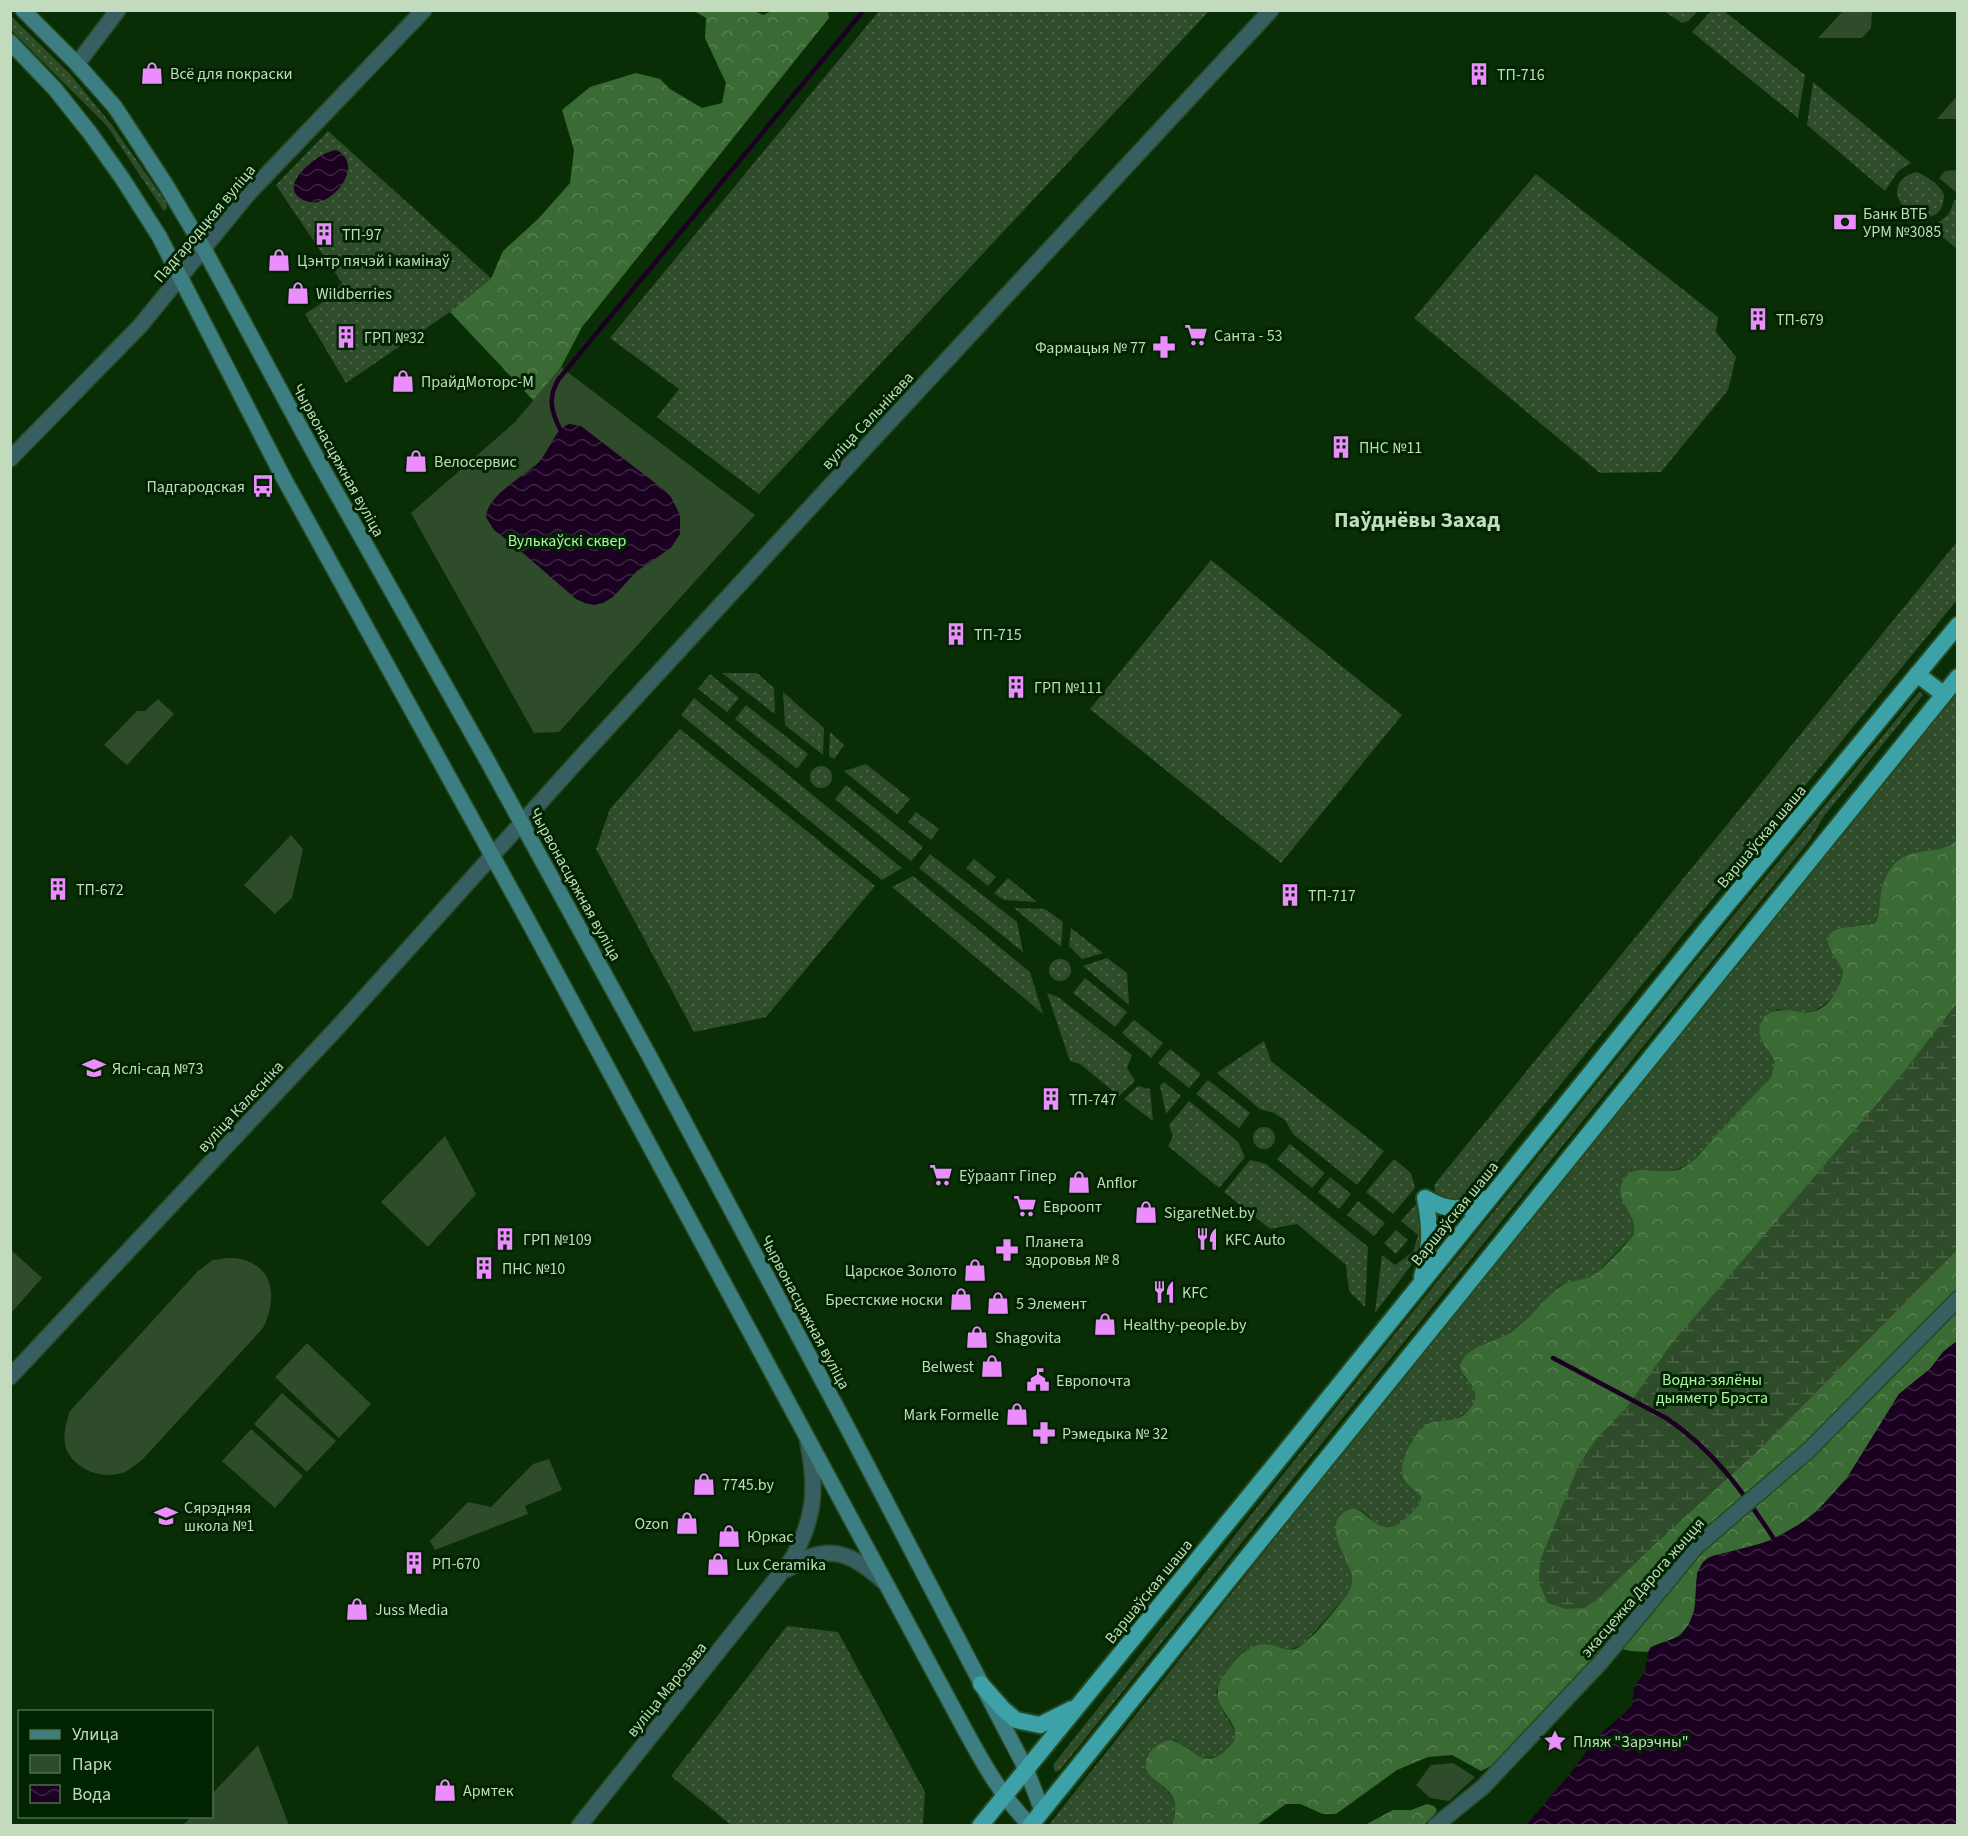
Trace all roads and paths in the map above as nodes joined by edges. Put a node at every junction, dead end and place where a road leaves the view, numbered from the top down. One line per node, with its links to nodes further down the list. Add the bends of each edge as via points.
1 (23, 10): 6 (main road, Чырвонасцяжная вуліца)
2 (118, 10): 6 (street)
3 (424, 10): 7 (street, Падгародцкая вуліца, via 248,194)
4 (1271, 10): 14 (street, вуліца Сальнікава)
5 (10, 42): 8 (main road, via 55,89 101,148 152,224)
6 (77, 64): 7 (main road, Чырвонасцяжная вуліца, via 115,107)
7 (204, 249): 8 (street, Падгародцкая вуліца); 14 (main road, Чырвонасцяжная вуліца)
8 (181, 278): 9 (street, Падгародцкая вуліца, via 140,326); 15 (main road, via 282,475)
9 (10, 459)
10 (1958, 625): 11 (highway, Варшаўская шаша)
11 (1917, 674): 13 (highway); 16 (highway, Варшаўская шаша)
12 (1958, 676): 13 (highway)
13 (1943, 694): 27 (highway)
14 (521, 823): 15 (street, вуліца Сальнікава); 23 (main road, Чырвонасцяжная вуліца, via 652,1061)
15 (492, 855): 19 (street, вуліца Калесніка, via 338,1027); 20 (main road)
16 (1489, 1197): 17 (highway, Варшаўская шаша); 17 (highway, via 1466,1208 1453,1209 1425,1198 1430,1239)
17 (1420, 1285): 24 (highway, Варшаўская шаша)
18 (1958, 1299): 31 (street, экасцежка Дарога жыцця, via 1810,1449 1696,1547 1601,1662 1483,1787)
19 (10, 1377)
20 (806, 1434): 21 (street, вуліца Марозава, via 814,1474 813,1505 800,1544); 22 (main road)
21 (780, 1574): 22 (street, вуліца Марозава, via 806,1558 835,1553 862,1563); 29 (street, вуліца Марозава)
22 (888, 1586): 26 (main road, via 990,1777)
23 (981, 1684): 24 (highway, via 1016,1720 1040,1725); 25 (main road, Чырвонасцяжная вуліца)
24 (1076, 1708): 25 (highway, Варшаўская шаша)
25 (1026, 1769): 26 (highway, Варшаўская шаша); 27 (main road, Чырвонасцяжная вуліца)
26 (1004, 1796): 28 (main road); 30 (highway, Варшаўская шаша)
27 (1042, 1810): 28 (highway)
28 (1030, 1825)
29 (579, 1826)
30 (980, 1826)
31 (1435, 1826)

